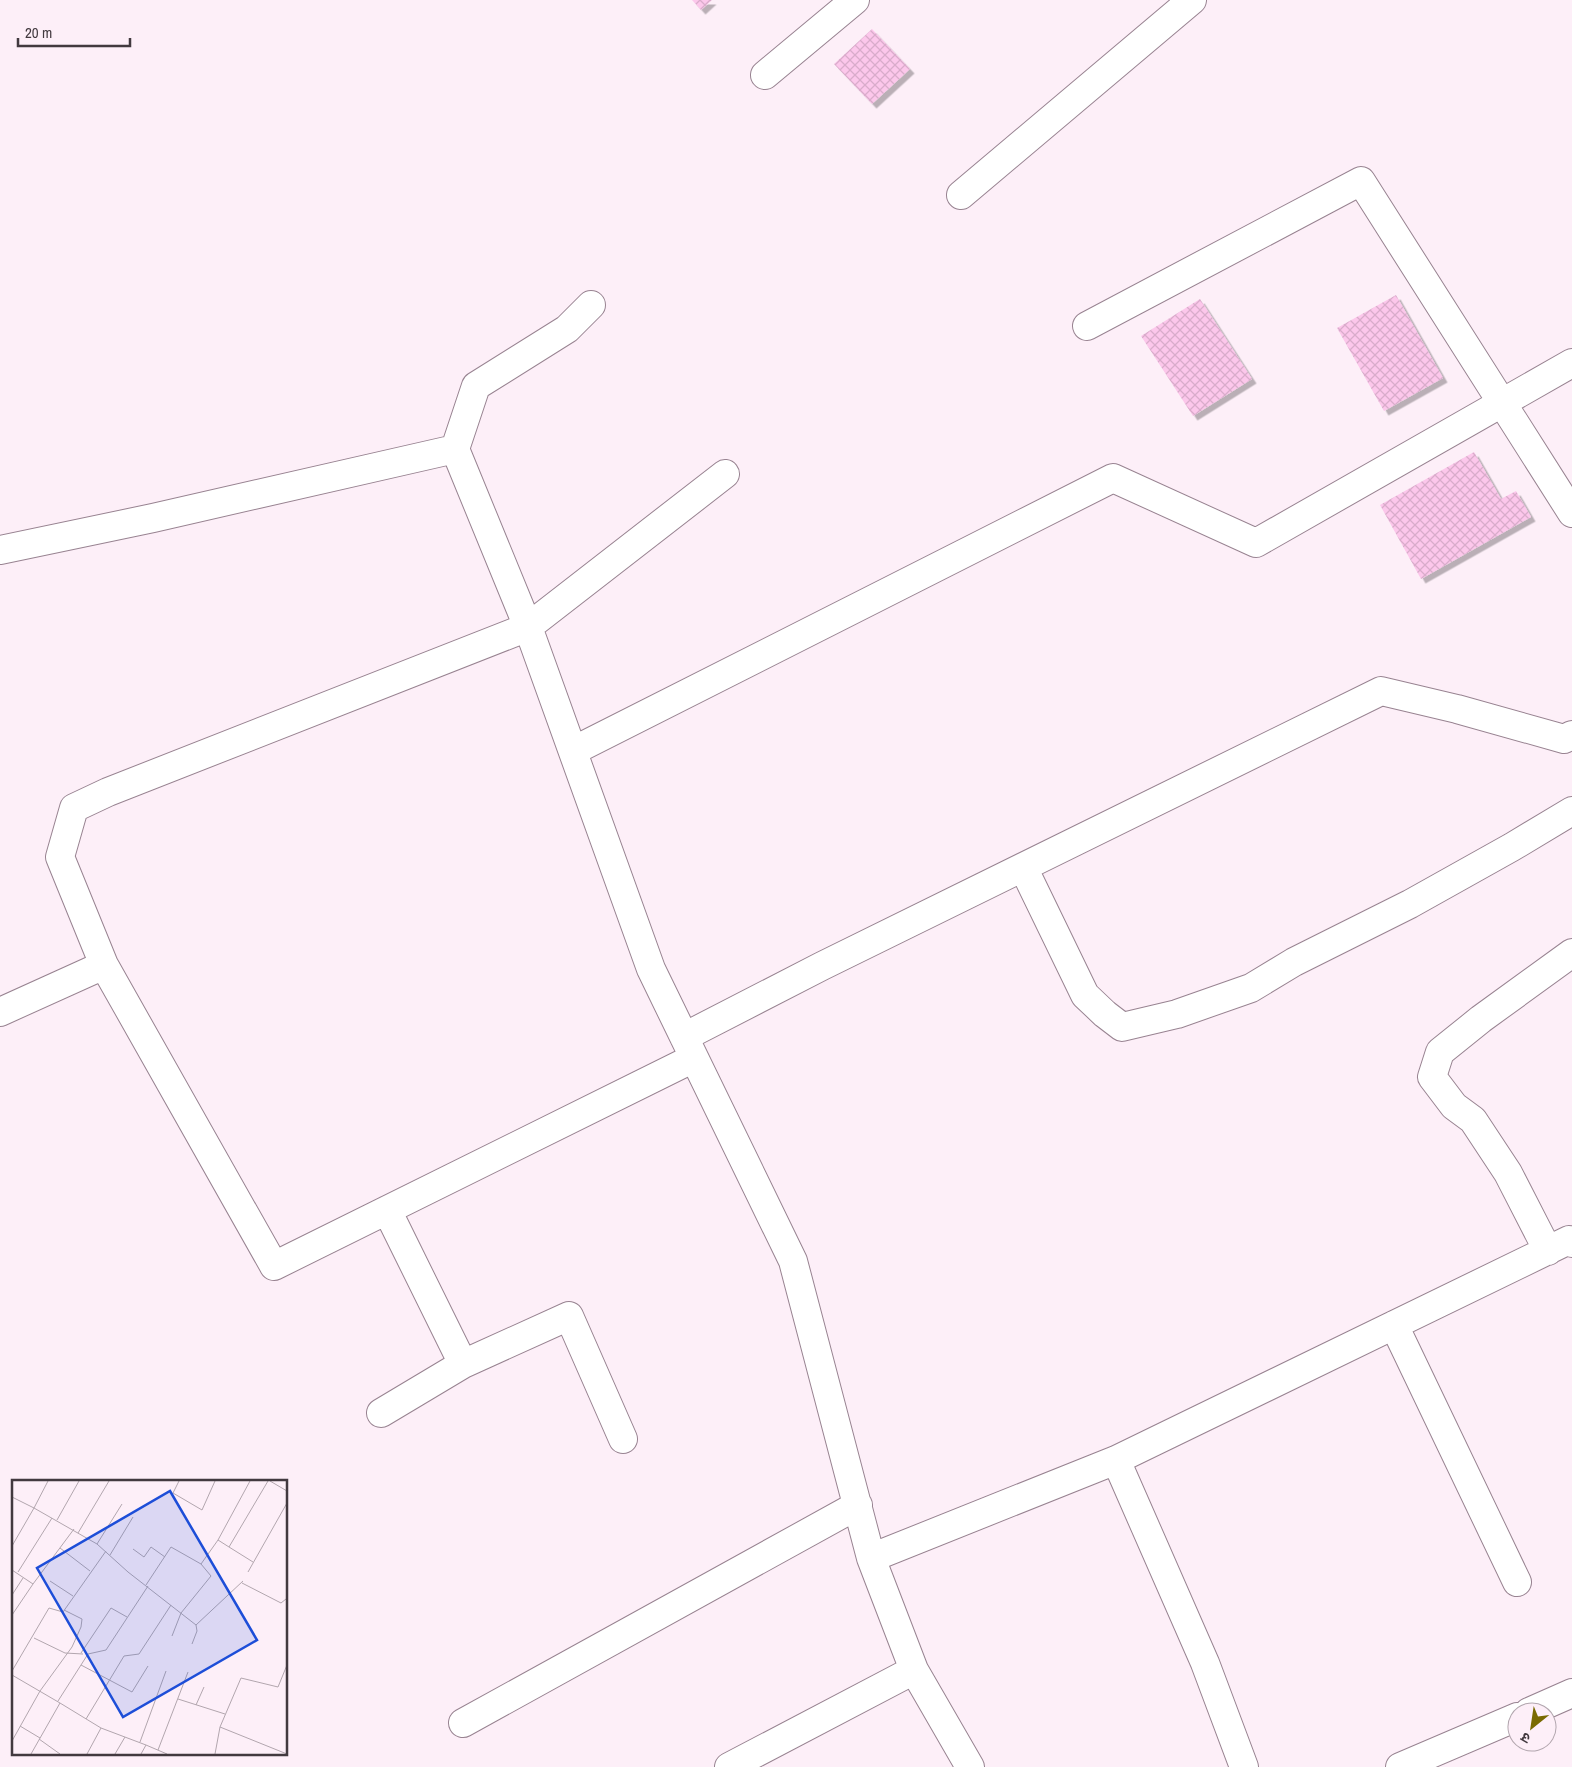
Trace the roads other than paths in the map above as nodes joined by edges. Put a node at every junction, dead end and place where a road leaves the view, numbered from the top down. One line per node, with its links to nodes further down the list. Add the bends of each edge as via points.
1 (855, 0): 3 (street)
2 (1192, 0): 4 (street)
3 (765, 75)
4 (961, 194)
5 (591, 305): 9 (street, via 568,329 476,386)
6 (1087, 326): 8 (street, via 1361,181)
7 (1572, 363): 8 (street)
8 (1501, 404): 11 (street); 15 (street, via 1256,543 1113,478)
9 (455, 448): 12 (street); 13 (street)
10 (725, 474): 13 (street)
11 (1572, 513)
12 (0, 550)
13 (528, 626): 15 (street); 19 (street, via 74,808 60,858)
14 (1572, 735): 17 (street, via 1564,739 1381,691)
15 (573, 751): 21 (street, via 651,969)
16 (1572, 811): 17 (street, via 1410,904 1294,962 1251,988 1178,1014 1122,1027 1085,995)
17 (1023, 867): 21 (street, via 822,966)
18 (1572, 953): 23 (street, via 1481,1018 1440,1052 1432,1076 1454,1106 1473,1120)
19 (104, 965): 20 (street); 22 (street, via 274,1266)
20 (0, 1012)
21 (689, 1048): 22 (street); 29 (street, via 793,1261)
22 (387, 1210): 25 (street)
23 (1560, 1247): 24 (street)
24 (1394, 1325): 28 (street); 31 (street)
25 (463, 1364): 26 (street); 27 (street, via 569,1316)
26 (381, 1413)
27 (623, 1439)
28 (1116, 1460): 30 (street); 39 (street, via 1205,1663)
29 (858, 1505): 30 (street); 36 (street)
30 (871, 1558): 32 (street)
31 (1517, 1582)
32 (914, 1670): 37 (street); 38 (street)
33 (1572, 1694): 34 (street)
34 (1553, 1702)
35 (1507, 1721): 40 (street)
36 (463, 1723)
37 (729, 1767)
38 (970, 1767)
39 (1244, 1767)
40 (1400, 1767)

